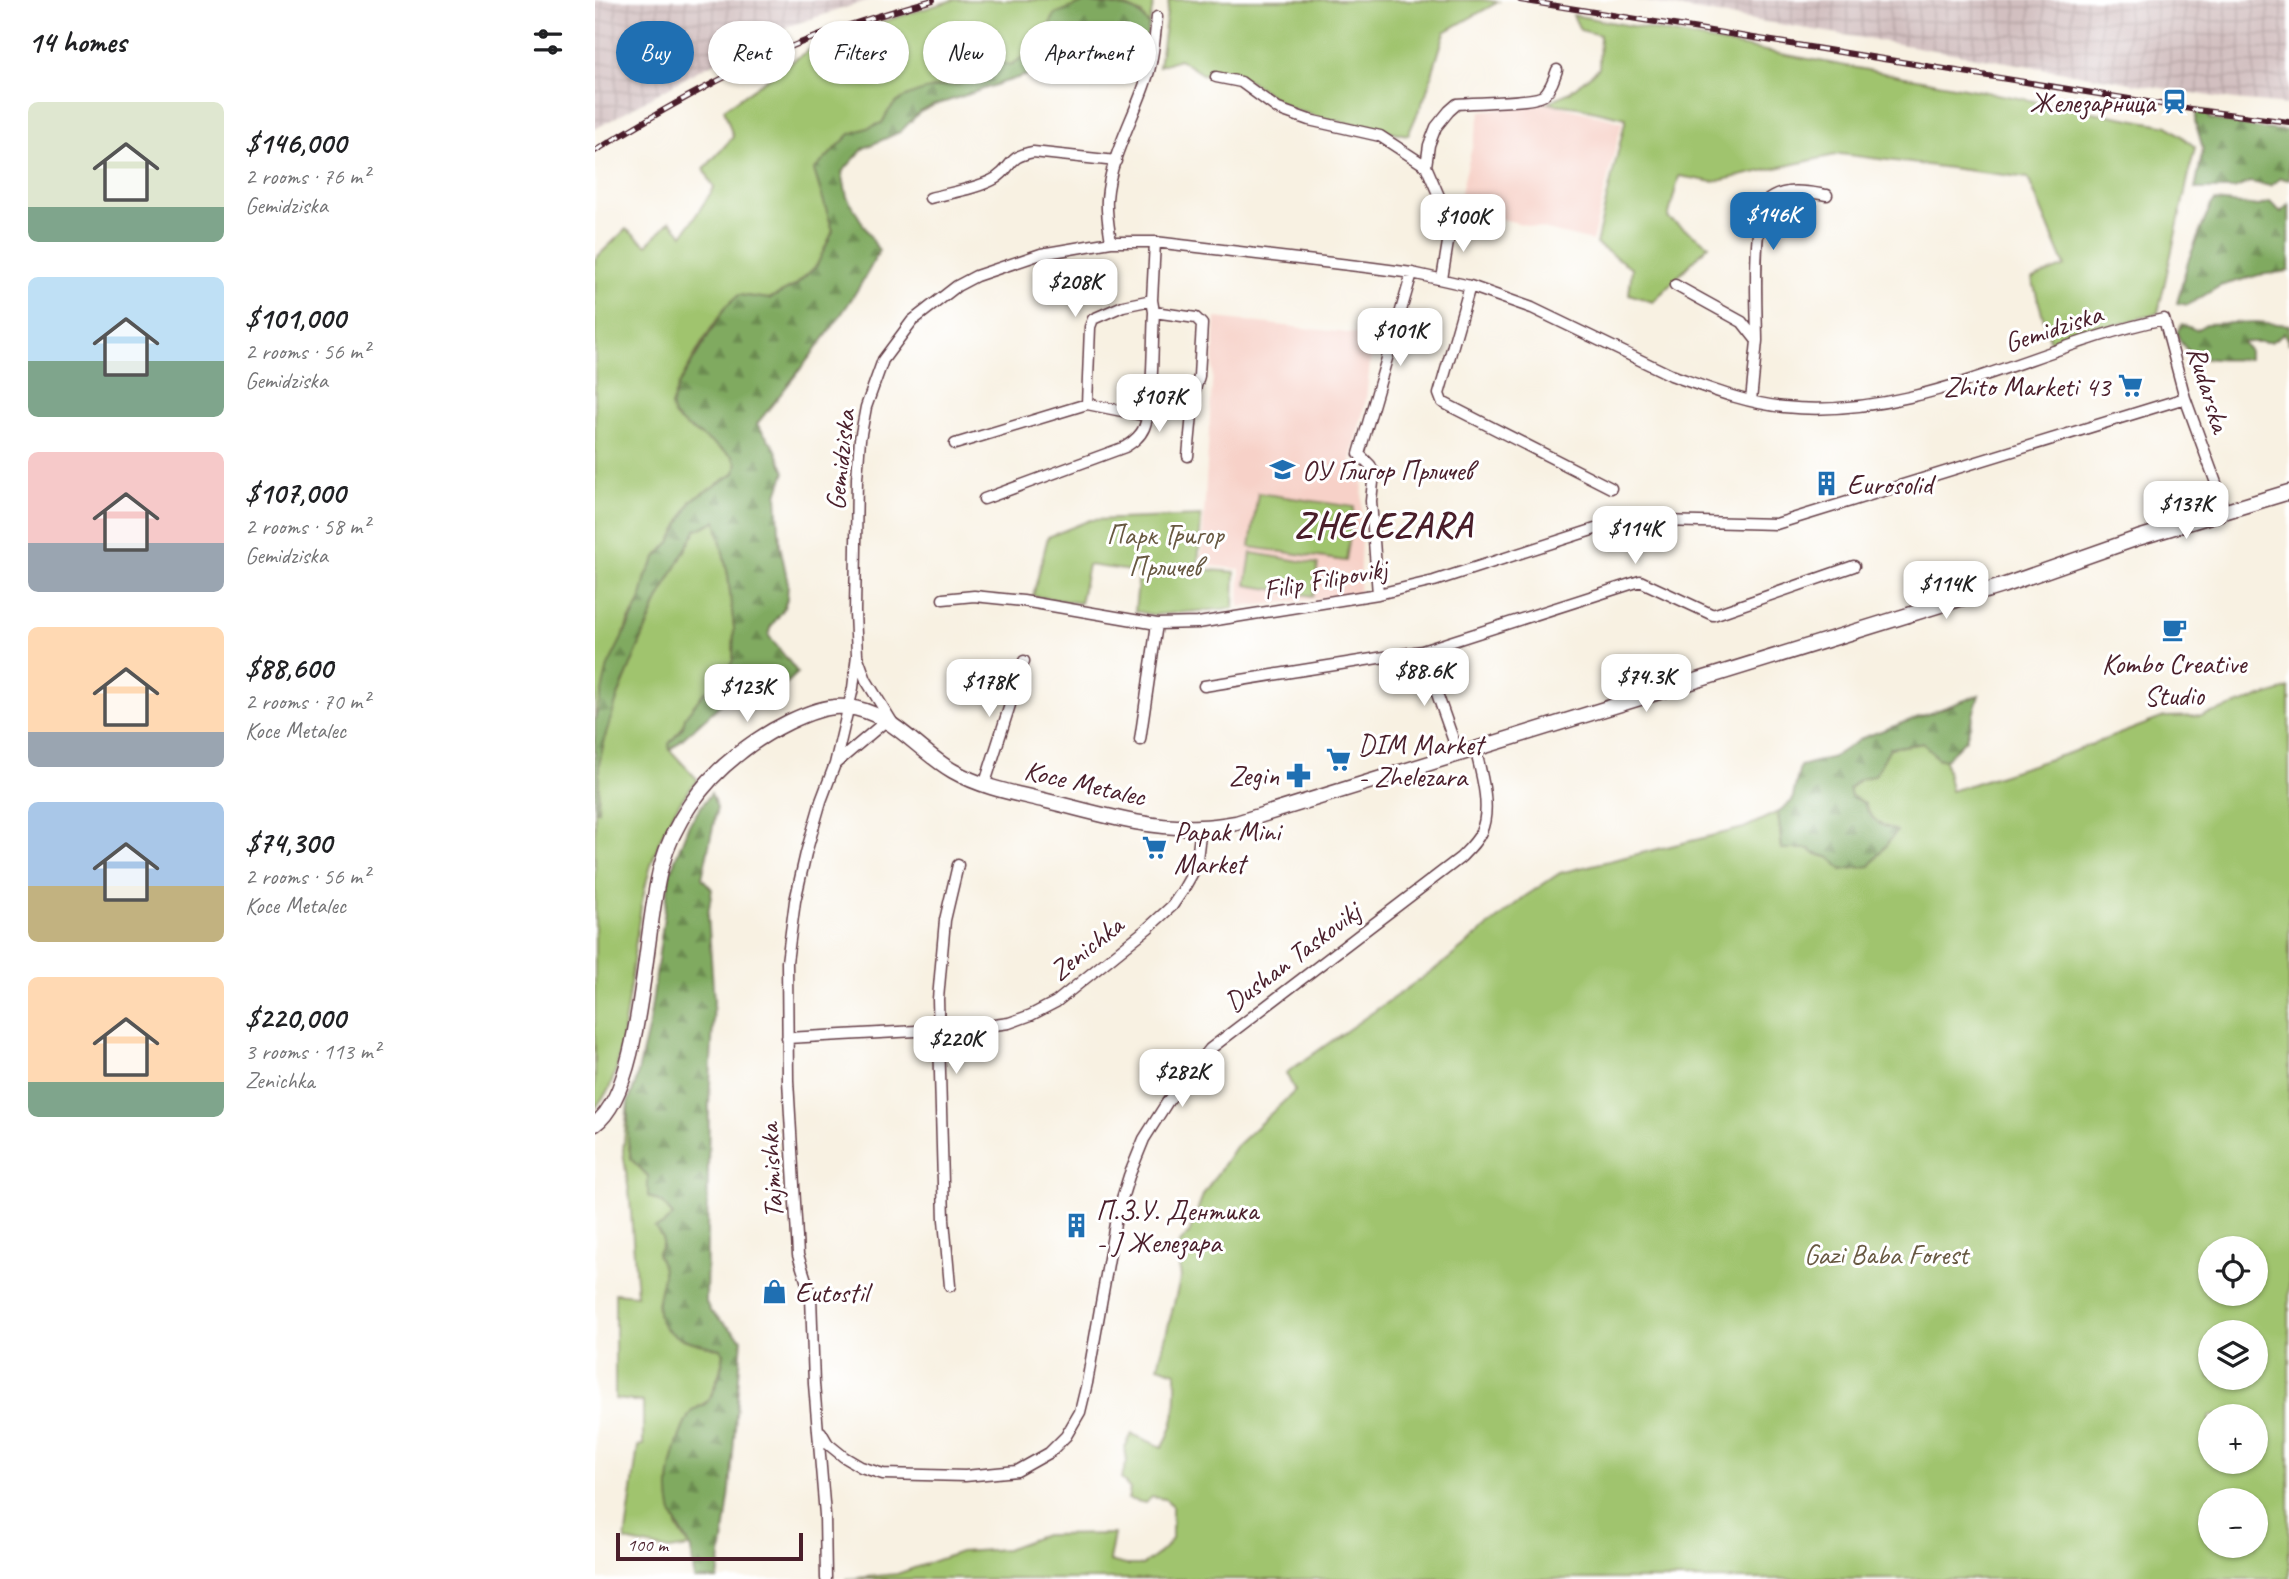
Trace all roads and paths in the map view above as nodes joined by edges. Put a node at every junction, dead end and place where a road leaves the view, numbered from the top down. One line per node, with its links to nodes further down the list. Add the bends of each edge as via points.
1 (1157, 17): 4 (street, via 1149,72)
2 (1556, 70): 5 (street, via 1543,96 1457,104 1436,127)
3 (1216, 78): 5 (street, via 1241,82 1279,109 1309,120 1380,136)
4 (1116, 161): 7 (street, via 1033,152 1012,160 999,177); 8 (street, via 1106,209)
5 (1426, 166): 11 (street, via 1451,223)
6 (1827, 195): 17 (street, via 1793,191 1765,202 1757,236)
7 (930, 198)
8 (1111, 242): 9 (street, Gemidziska); 33 (street, Gemidziska, via 1041,254 967,281 912,321 883,360 860,439)
9 (1155, 243): 10 (street, Gemidziska); 14 (street)
10 (1412, 273): 11 (street, Gemidziska); 29 (street, via 1359,454 1374,473 1371,501)
11 (1442, 279): 12 (street, Gemidziska)
12 (1471, 285): 19 (street, Gemidziska, via 1532,308 1671,375); 24 (street, via 1439,394 1442,402)
13 (1675, 285): 17 (street, via 1742,322)
14 (1152, 300): 15 (street); 20 (street, via 1093,318)
15 (1154, 312): 21 (street); 23 (street, via 1196,318 1202,324)
16 (2164, 320): 18 (street, Rudarska); 19 (street, Gemidziska, via 1910,399 1822,410)
17 (1757, 341): 19 (street)
18 (2185, 398): 27 (street, Rudarska); 29 (street, Filip Filipovikj, via 1776,524 1623,520 1434,581)
19 (1751, 401)
20 (1087, 404): 21 (street); 22 (street)
21 (1147, 416): 26 (street, via 1139,436 1125,447)
22 (955, 444)
23 (1188, 457)
24 (1611, 488)
25 (2289, 492): 27 (street, Koce Metalec)
26 (984, 499)
27 (2224, 512): 39 (street, Koce Metalec, via 2002,586)
28 (1854, 566): 32 (street, via 1713,615 1640,581)
29 (1378, 594): 31 (street, Filip Filipovikj, via 1198,623)
30 (943, 599): 31 (street, Filip Filipovikj, via 974,596 1023,601)
31 (1157, 624): 38 (street)
32 (1422, 651): 35 (street); 40 (street)
33 (857, 655): 36 (street, Gemidziska); 37 (street)
34 (1024, 661): 42 (street, Koce Metalec)
35 (1204, 686)
36 (848, 707): 37 (street, Koce Metalec); 41 (street, Tajmishka); 47 (street, via 832,706 755,740 723,765 685,812 666,851 653,901 629,1062 615,1100)
37 (889, 721): 41 (street, Tajmishka); 42 (street, Koce Metalec, via 953,771)
38 (1140, 740)
39 (1475, 748): 40 (street, Koce Metalec); 49 (street, Dushan Taskovikj, via 1486,808 1476,841 1460,858 1210,1049 1144,1139 1116,1218 1080,1412 1057,1446 1017,1471 907,1476 862,1467 828,1444)
40 (1458, 753): 43 (street, Koce Metalec, via 1236,823)
41 (835, 764): 46 (street, Tajmishka, via 795,901 787,962)
42 (984, 786): 43 (street, Koce Metalec, via 1112,817)
43 (1201, 827): 45 (street, Zenichka, via 1196,867 1172,906 1056,1002 1009,1023)
44 (958, 865): 45 (street, via 940,962)
45 (939, 1028): 46 (street, Zenichka); 48 (street)
46 (787, 1038): 49 (street, Tajmishka, via 798,1255 811,1296)
47 (595, 1124)
48 (950, 1286)
49 (819, 1430): 50 (street, Tajmishka)
50 (826, 1579)

